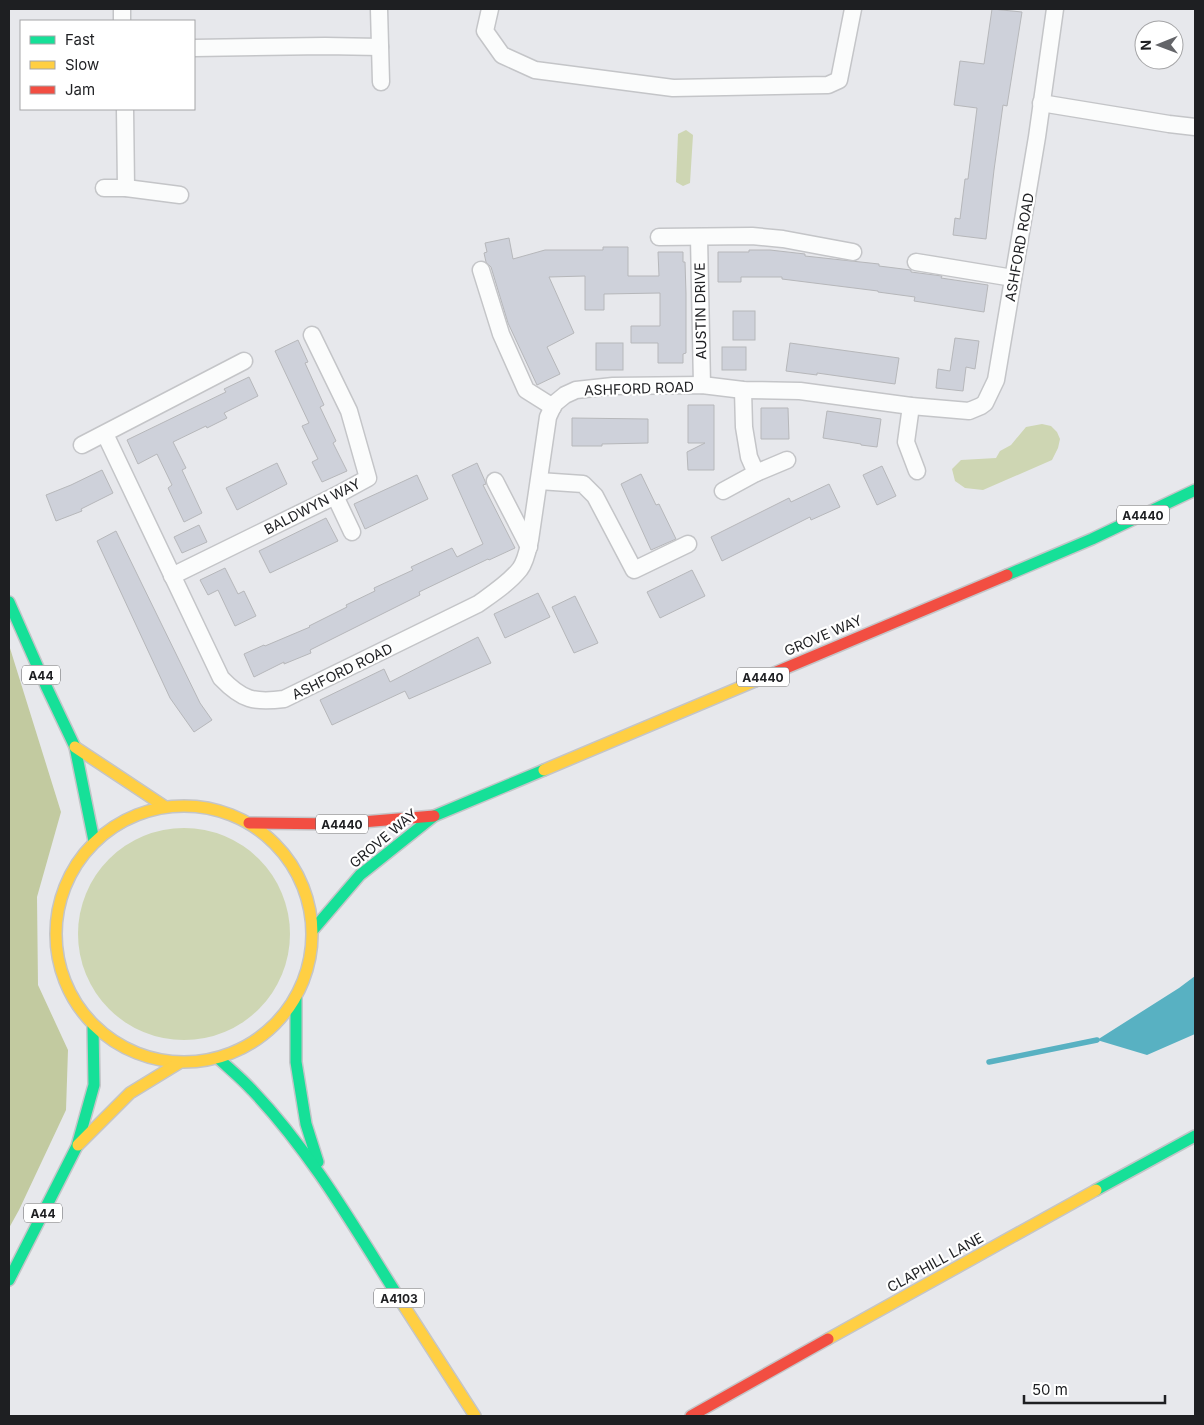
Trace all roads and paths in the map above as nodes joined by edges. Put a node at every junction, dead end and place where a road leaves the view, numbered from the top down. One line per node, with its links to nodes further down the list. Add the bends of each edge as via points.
1 (379, 9): 5 (street)
2 (490, 9): 3 (street, via 486,31 502,55 535,70 673,88 828,85 839,80)
3 (853, 9)
4 (1054, 9): 8 (street, ASHFORD ROAD)
5 (380, 46): 6 (street); 7 (street)
6 (195, 48)
7 (381, 82)
8 (1041, 103): 10 (street); 19 (street, ASHFORD ROAD)
9 (124, 110): 12 (street)
10 (1195, 127)
11 (104, 188): 12 (street)
12 (126, 188): 13 (street)
13 (180, 195)
14 (659, 237): 15 (street)
15 (699, 237): 16 (street, via 752,236); 22 (street, AUSTIN DRIVE)
16 (853, 252)
17 (916, 262): 19 (street)
18 (481, 270): 24 (street, via 501,334 526,390)
19 (1013, 278): 25 (street, ASHFORD ROAD, via 996,380 985,403 969,411)
20 (312, 335): 35 (street, BALDWYN WAY, via 349,411 368,478)
21 (244, 361): 26 (street)
22 (702, 385): 23 (street, ASHFORD ROAD); 24 (street, ASHFORD ROAD, via 595,387 576,390)
23 (743, 390): 25 (street, ASHFORD ROAD, via 800,391); 30 (street, via 744,427 749,457)
24 (553, 406): 32 (street, ASHFORD ROAD, via 548,417)
25 (912, 406): 29 (street, via 906,442)
26 (105, 434): 27 (street); 39 (street, ASHFORD ROAD)
27 (82, 445)
28 (787, 460): 30 (street)
29 (917, 471)
30 (756, 473): 34 (street)
31 (495, 481): 38 (street)
32 (539, 481): 37 (street, via 583,484 595,496 634,570); 38 (street, ASHFORD ROAD)
33 (1195, 490): 43 (main road, GROVE WAY / A4440, via 1092,539)
34 (723, 491)
35 (335, 496): 36 (street); 39 (street, BALDWYN WAY)
36 (352, 532)
37 (688, 544)
38 (528, 547): 39 (street, ASHFORD ROAD, via 520,568 478,604 284,699 266,701 250,699 234,691 221,678)
39 (172, 576)
40 (9, 602): 41 (main road, A44)
41 (75, 748): 42 (main road); 45 (main road, A44)
42 (164, 806): 44 (main road, via 208,807); 45 (main road, via 115,824)
43 (434, 816): 44 (main road, GROVE WAY / A4440, via 338,824); 46 (main road, GROVE WAY / A4440, via 360,875)
44 (249, 823): 46 (main road, via 275,843 295,869 308,899)
45 (94, 840): 48 (main road, via 69,874 56,914 56,955 69,994)
46 (313, 930): 47 (main road, via 309,965)
47 (296, 997): 49 (main road, via 276,1024 250,1045); 53 (main road, A4103, via 296,1062 306,1124)
48 (94, 1027): 50 (main road, via 119,1046 148,1058); 52 (main road, A44, via 94,1085)
49 (218, 1059): 50 (main road); 53 (main road, A4103, via 252,1090)
50 (179, 1063): 52 (main road, A44, via 130,1093)
51 (1195, 1136): 56 (main road, CLAPHILL LANE)
52 (77, 1146): 54 (main road, A44)
53 (324, 1180): 55 (main road, A4103)
54 (9, 1280)
55 (475, 1416)
56 (691, 1416)

